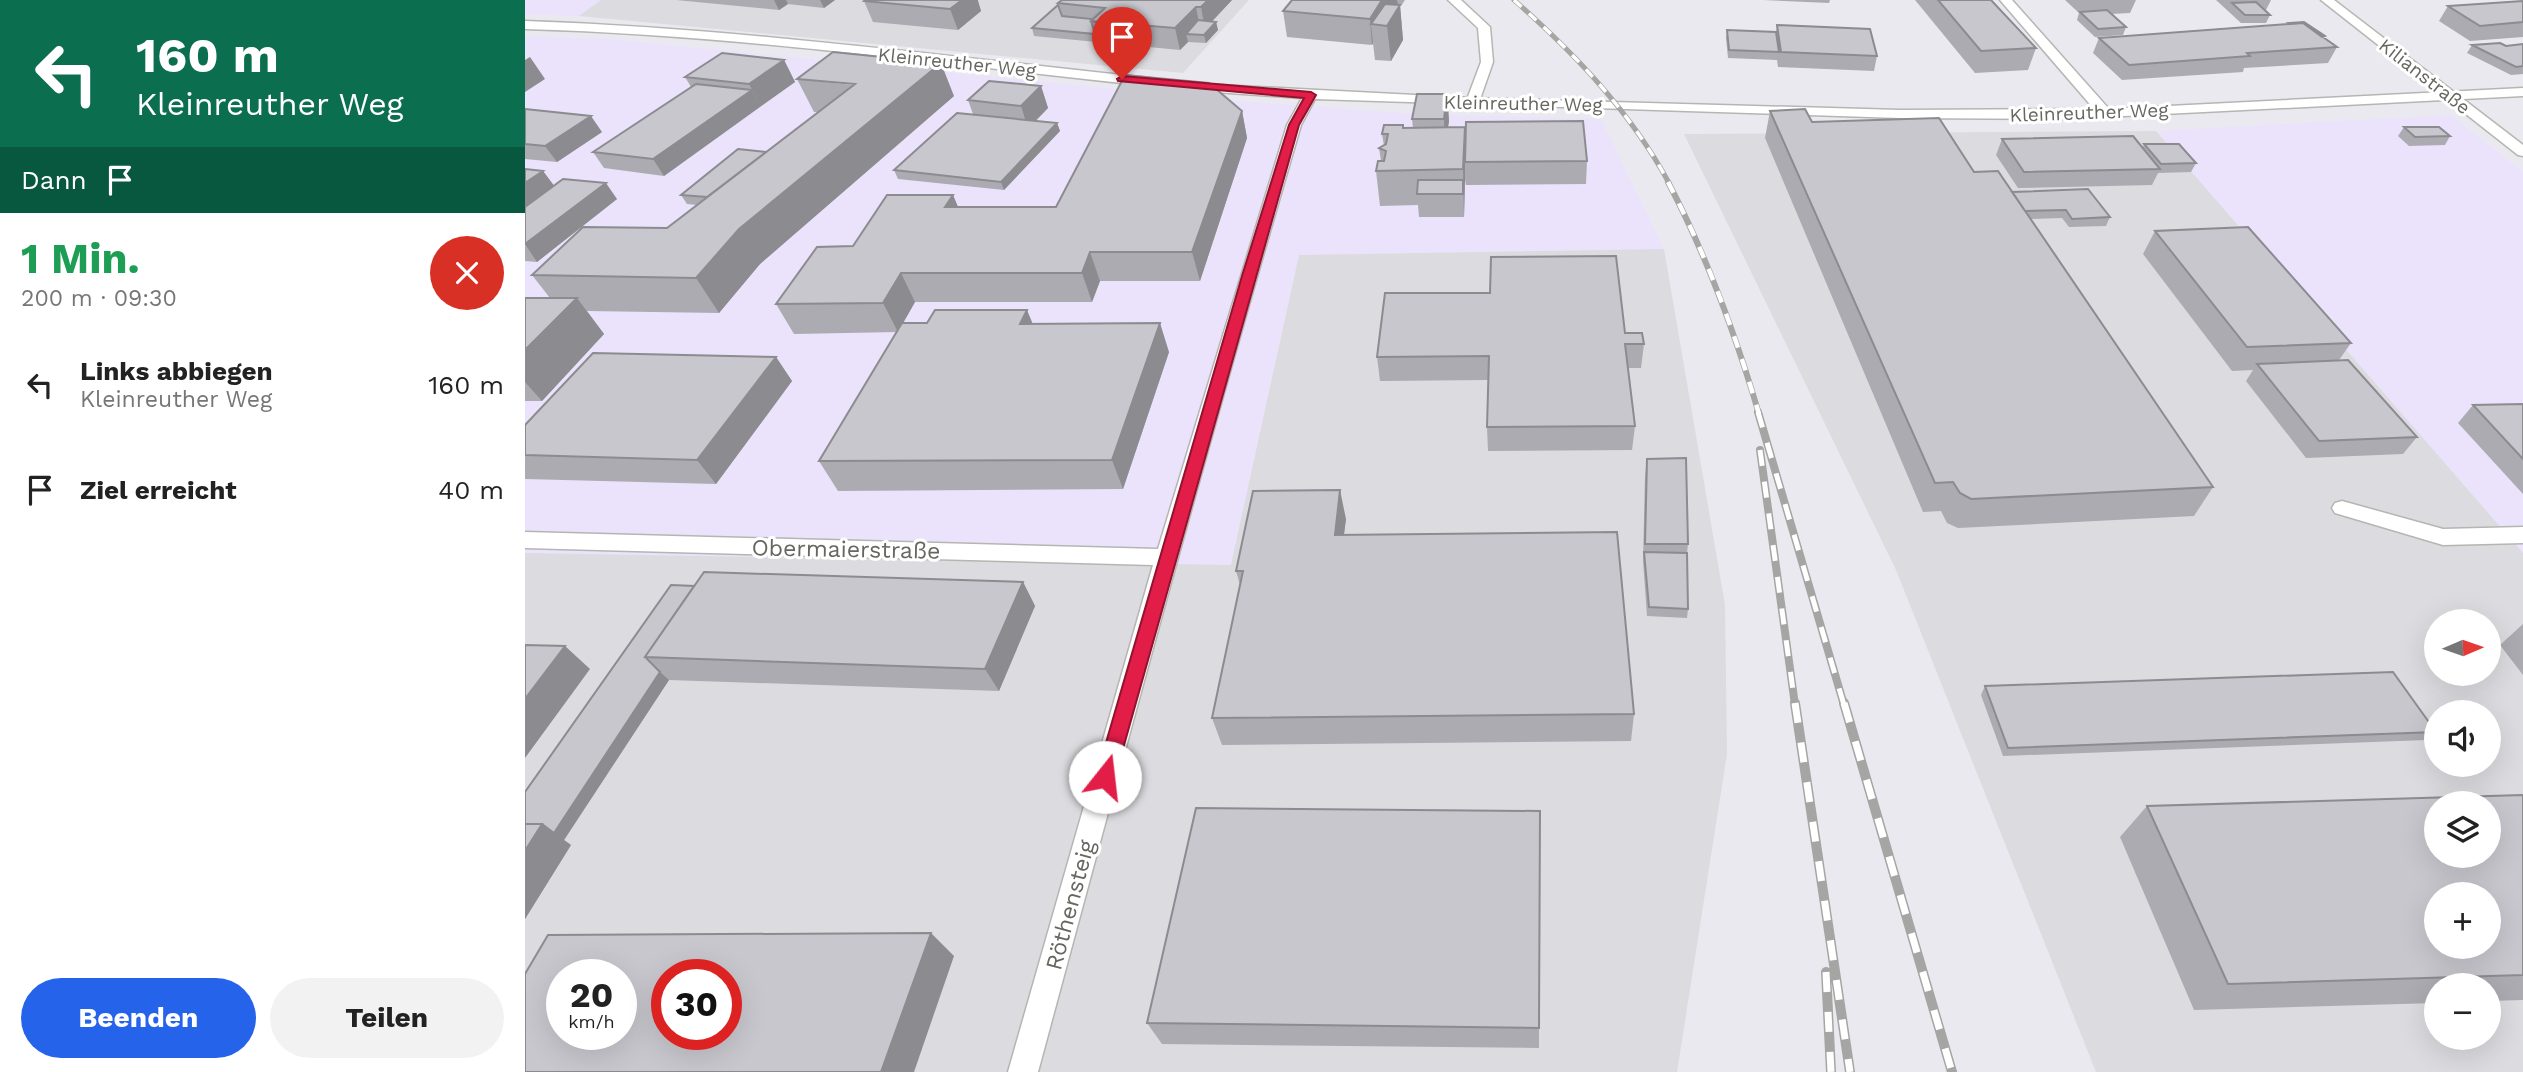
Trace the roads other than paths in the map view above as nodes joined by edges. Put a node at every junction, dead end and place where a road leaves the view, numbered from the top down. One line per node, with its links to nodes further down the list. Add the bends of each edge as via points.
1 (1454, 0): 8 (street, via 1484,27 1487,62)
2 (2006, 0): 9 (street)
3 (2327, 0): 7 (street, Kilianstraße)
4 (525, 25): 6 (street, Kleinreuther Weg, via 776,43)
5 (2523, 92): 7 (street, Kleinreuther Weg)
6 (1311, 95): 8 (street, Kleinreuther Weg); 14 (street, Röthensteig, via 1294,125)
7 (2450, 96): 9 (street, Kleinreuther Weg); 10 (street, Kilianstraße)
8 (1473, 102): 9 (street, Kleinreuther Weg, via 1900,114)
9 (2105, 113)
10 (2523, 152)
11 (2343, 508): 12 (street, via 2443,537)
12 (2523, 535)
13 (525, 540): 14 (street, Obermaierstraße)
14 (1166, 557): 15 (street, Röthensteig)
15 (1023, 1072)

